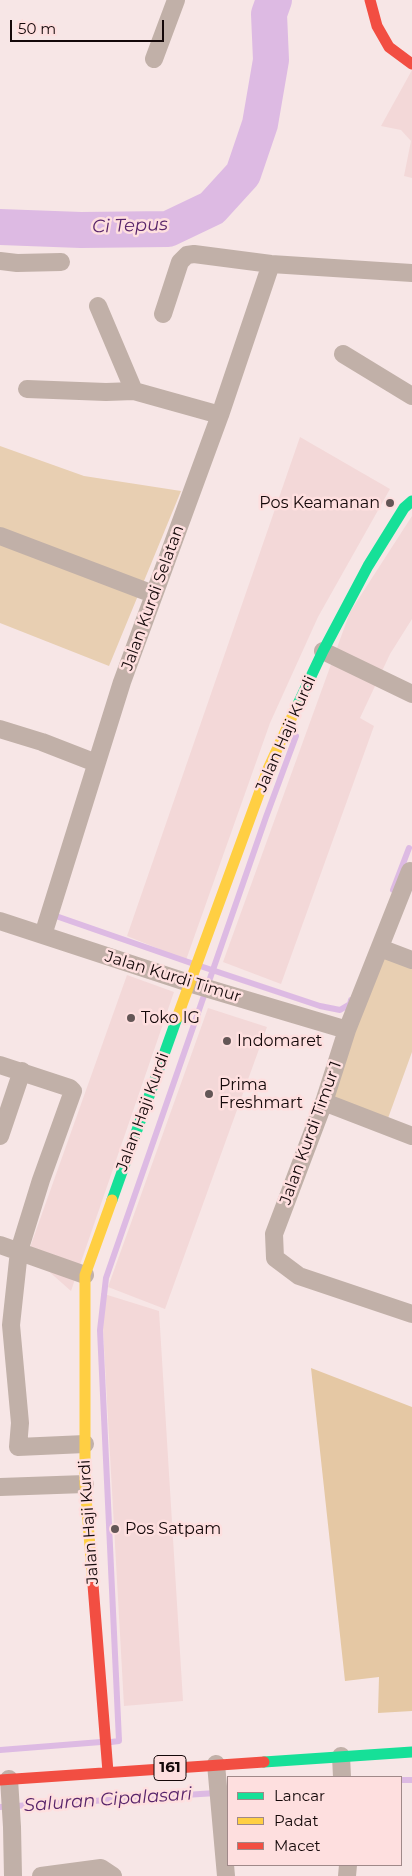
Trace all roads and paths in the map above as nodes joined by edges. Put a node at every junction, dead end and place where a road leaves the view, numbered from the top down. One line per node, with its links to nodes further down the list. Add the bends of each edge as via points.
1 (176, 0): 3 (street)
2 (370, 1): 4 (street, via 389,47)
3 (154, 59)
4 (412, 64)
5 (0, 261): 6 (street)
6 (61, 262)
7 (271, 264): 8 (street); 10 (street, via 187,255 180,262); 15 (street, Jalan Kurdi Selatan)
8 (412, 273)
9 (98, 306): 13 (street)
10 (163, 314)
11 (343, 354): 14 (street)
12 (27, 389): 13 (street)
13 (134, 391): 15 (street)
14 (412, 396)
15 (220, 415): 18 (street, Jalan Kurdi Selatan)
16 (412, 501): 19 (street, Jalan Haji Kurdi, via 404,508 368,566)
17 (0, 536): 18 (street)
18 (153, 594): 22 (street, Jalan Kurdi Selatan)
19 (328, 653): 20 (street); 28 (street, Jalan Haji Kurdi, via 268,769)
20 (412, 694)
21 (0, 729): 22 (street)
22 (96, 762): 25 (street, Jalan Kurdi Selatan)
23 (410, 871): 26 (street, Jalan Kurdi Timur 1)
24 (0, 921): 25 (street, Jalan Kurdi Timur)
25 (43, 935): 28 (street, Jalan Kurdi Timur)
26 (380, 948): 27 (street); 29 (street, Jalan Kurdi Timur 1)
27 (412, 960)
28 (201, 986): 29 (street, Jalan Kurdi Timur); 37 (street, Jalan Haji Kurdi)
29 (347, 1030): 32 (street, Jalan Kurdi Timur 1)
30 (0, 1064): 31 (street)
31 (22, 1071): 33 (street); 36 (street, via 73,1091)
32 (324, 1102): 34 (street); 38 (street, Jalan Kurdi Timur 1, via 274,1234 274,1258 299,1276)
33 (0, 1136)
34 (412, 1136)
35 (0, 1245): 36 (street)
36 (19, 1251): 37 (street); 39 (street)
37 (85, 1275): 40 (street, Jalan Haji Kurdi)
38 (412, 1314)
39 (5, 1325): 40 (street, via 20,1423 18,1447)
40 (85, 1444): 41 (street, Jalan Haji Kurdi)
41 (86, 1484): 42 (street); 46 (street, Jalan Haji Kurdi)
42 (0, 1487)
43 (412, 1752): 44 (street, 161)
44 (341, 1756): 45 (street, 161); 47 (street)
45 (216, 1764): 46 (street, 161); 52 (street)
46 (108, 1772): 48 (street, 161)
47 (342, 1776)
48 (4, 1779): 49 (street, via 10,1804)
49 (13, 1876)
50 (41, 1876): 51 (street, via 100,1868)
51 (113, 1876)
52 (226, 1876)

